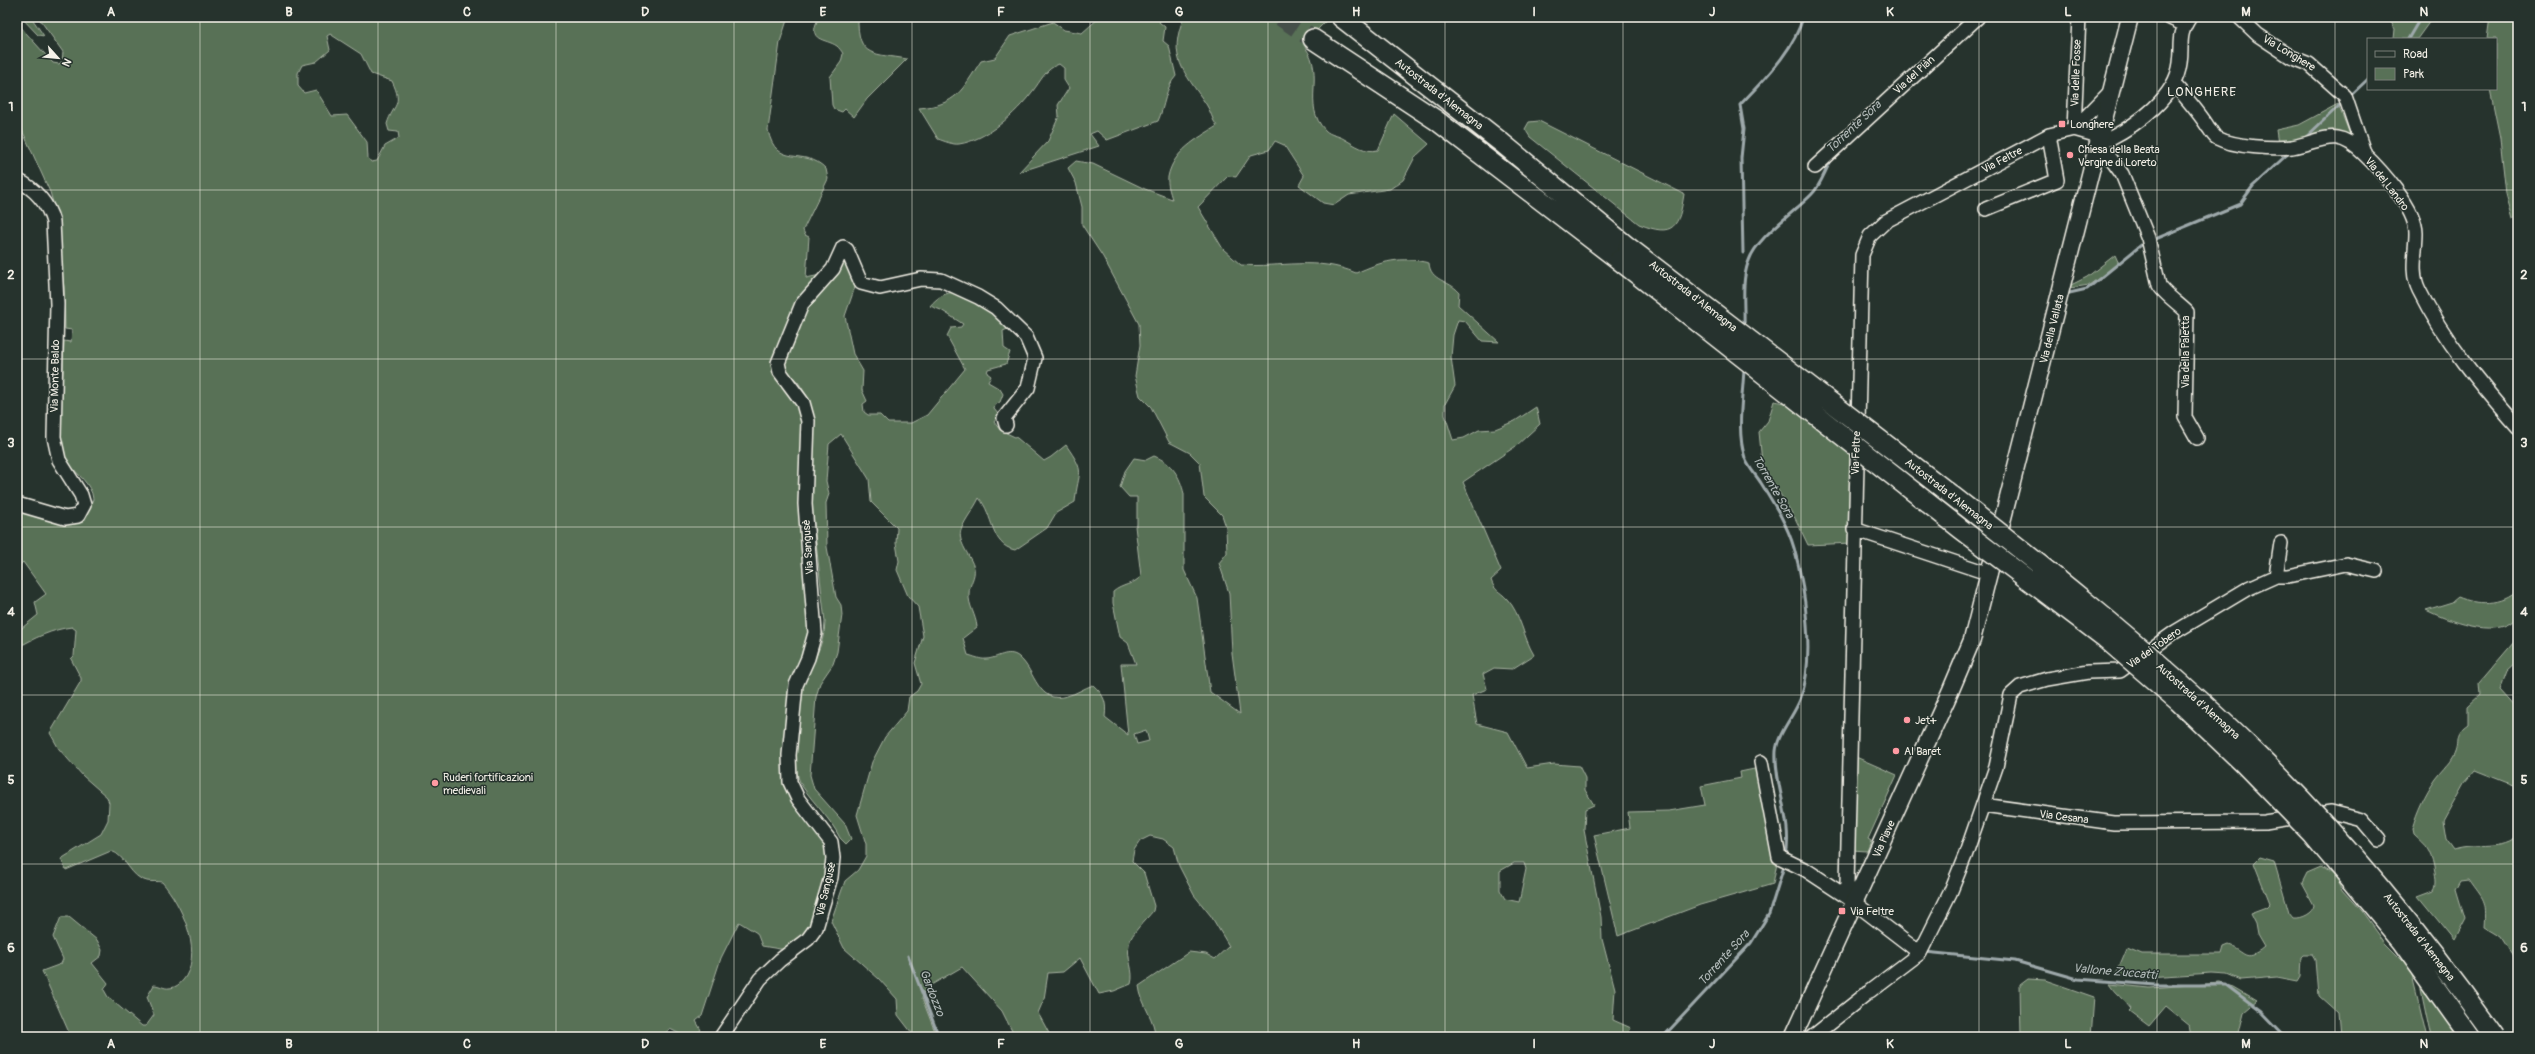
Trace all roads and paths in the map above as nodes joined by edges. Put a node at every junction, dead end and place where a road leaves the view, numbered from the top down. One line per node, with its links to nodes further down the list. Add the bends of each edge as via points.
1 (1341, 17): 18 (highway, Autostrada d'Alemagna, via 1502,144)
2 (1978, 17): 15 (street, Via del Piàn)
3 (2079, 17): 11 (street, Via delle Fosse)
4 (2130, 17): 10 (main road, Via della Vallata)
5 (2168, 17): 7 (street)
6 (2239, 17): 14 (street, Via Longhere, via 2258,35 2309,64 2345,96)
7 (2188, 21): 9 (street, via 2181,32 2180,64)
8 (1313, 39): 18 (highway, Autostrada d'Alemagna, via 1436,120)
9 (2174, 84): 13 (street, via 2144,117 2109,139); 14 (street, Via del Landro, via 2198,111 2216,138 2235,145 2290,147 2318,138 2332,137 2348,140)
10 (2112, 90): 11 (street); 13 (main road, Via della Vallata)
11 (2074, 129): 12 (street, Via Feltre); 13 (street, Via Feltre, via 2089,132)
12 (2050, 135): 17 (street, via 2057,180); 23 (street, Via Feltre, via 1886,220 1870,236 1862,255)
13 (2099, 142): 21 (street, Via della Paletta, via 2122,174 2148,238 2159,285 2187,312 2185,416); 26 (main road, Via della Vallata)
14 (2365, 155): 20 (street, Via del Landro, via 2408,207 2416,232 2413,263 2419,289 2467,368)
15 (1815, 167)
16 (17, 180): 22 (street, Via Monte Baldo, via 30,186 50,209 53,222 57,304 54,437 59,460 84,505 78,516 68,518)
17 (1986, 209)
18 (1624, 253): 37 (highway, Autostrada d'Alemagna, bridge, via 1961,529 2105,638 2178,701 2312,834 2402,942); 38 (highway, Autostrada d'Alemagna, bridge, via 1974,512 2115,626 2190,691 2325,824 2415,930)
19 (1006, 425): 34 (street, Via Sangusè, via 1004,418 1028,388 1032,374 1035,358 1026,337 996,308 978,296 941,280 921,279 880,288 861,283 851,256 843,247 833,269 802,304 793,321 790,336 778,364 780,372 803,403 808,421 805,504 815,633 808,658 796,685 789,755 790,782 798,798 831,842 834,858 816,928 808,939 760,979)
20 (2518, 427)
21 (2197, 438)
22 (17, 504)
23 (1854, 529): 26 (street); 32 (street, Via Feltre, via 1848,884)
24 (2282, 543): 27 (street)
25 (2376, 571): 27 (street, Via dei Tobero, via 2346,564 2288,576)
26 (1990, 574): 28 (main road, Via della Vallata)
27 (2276, 576): 30 (street, Via dei Tobero, via 2248,589 2175,632 2120,671 2088,672 2047,679 2020,688 2011,695 2004,733)
28 (1972, 640): 32 (main road, Via Piave)
29 (1761, 762): 32 (street, via 1777,854)
30 (1983, 805): 31 (street, Via Cesana, via 2114,823 2265,822 2331,812 2362,820); 33 (street, via 1953,886)
31 (2379, 840)
32 (1855, 903): 33 (street); 35 (main road, Via Piave)
33 (1920, 954): 36 (street)
34 (721, 1037)
35 (1793, 1037)
36 (1812, 1037)
37 (2470, 1037)
38 (2494, 1037)

